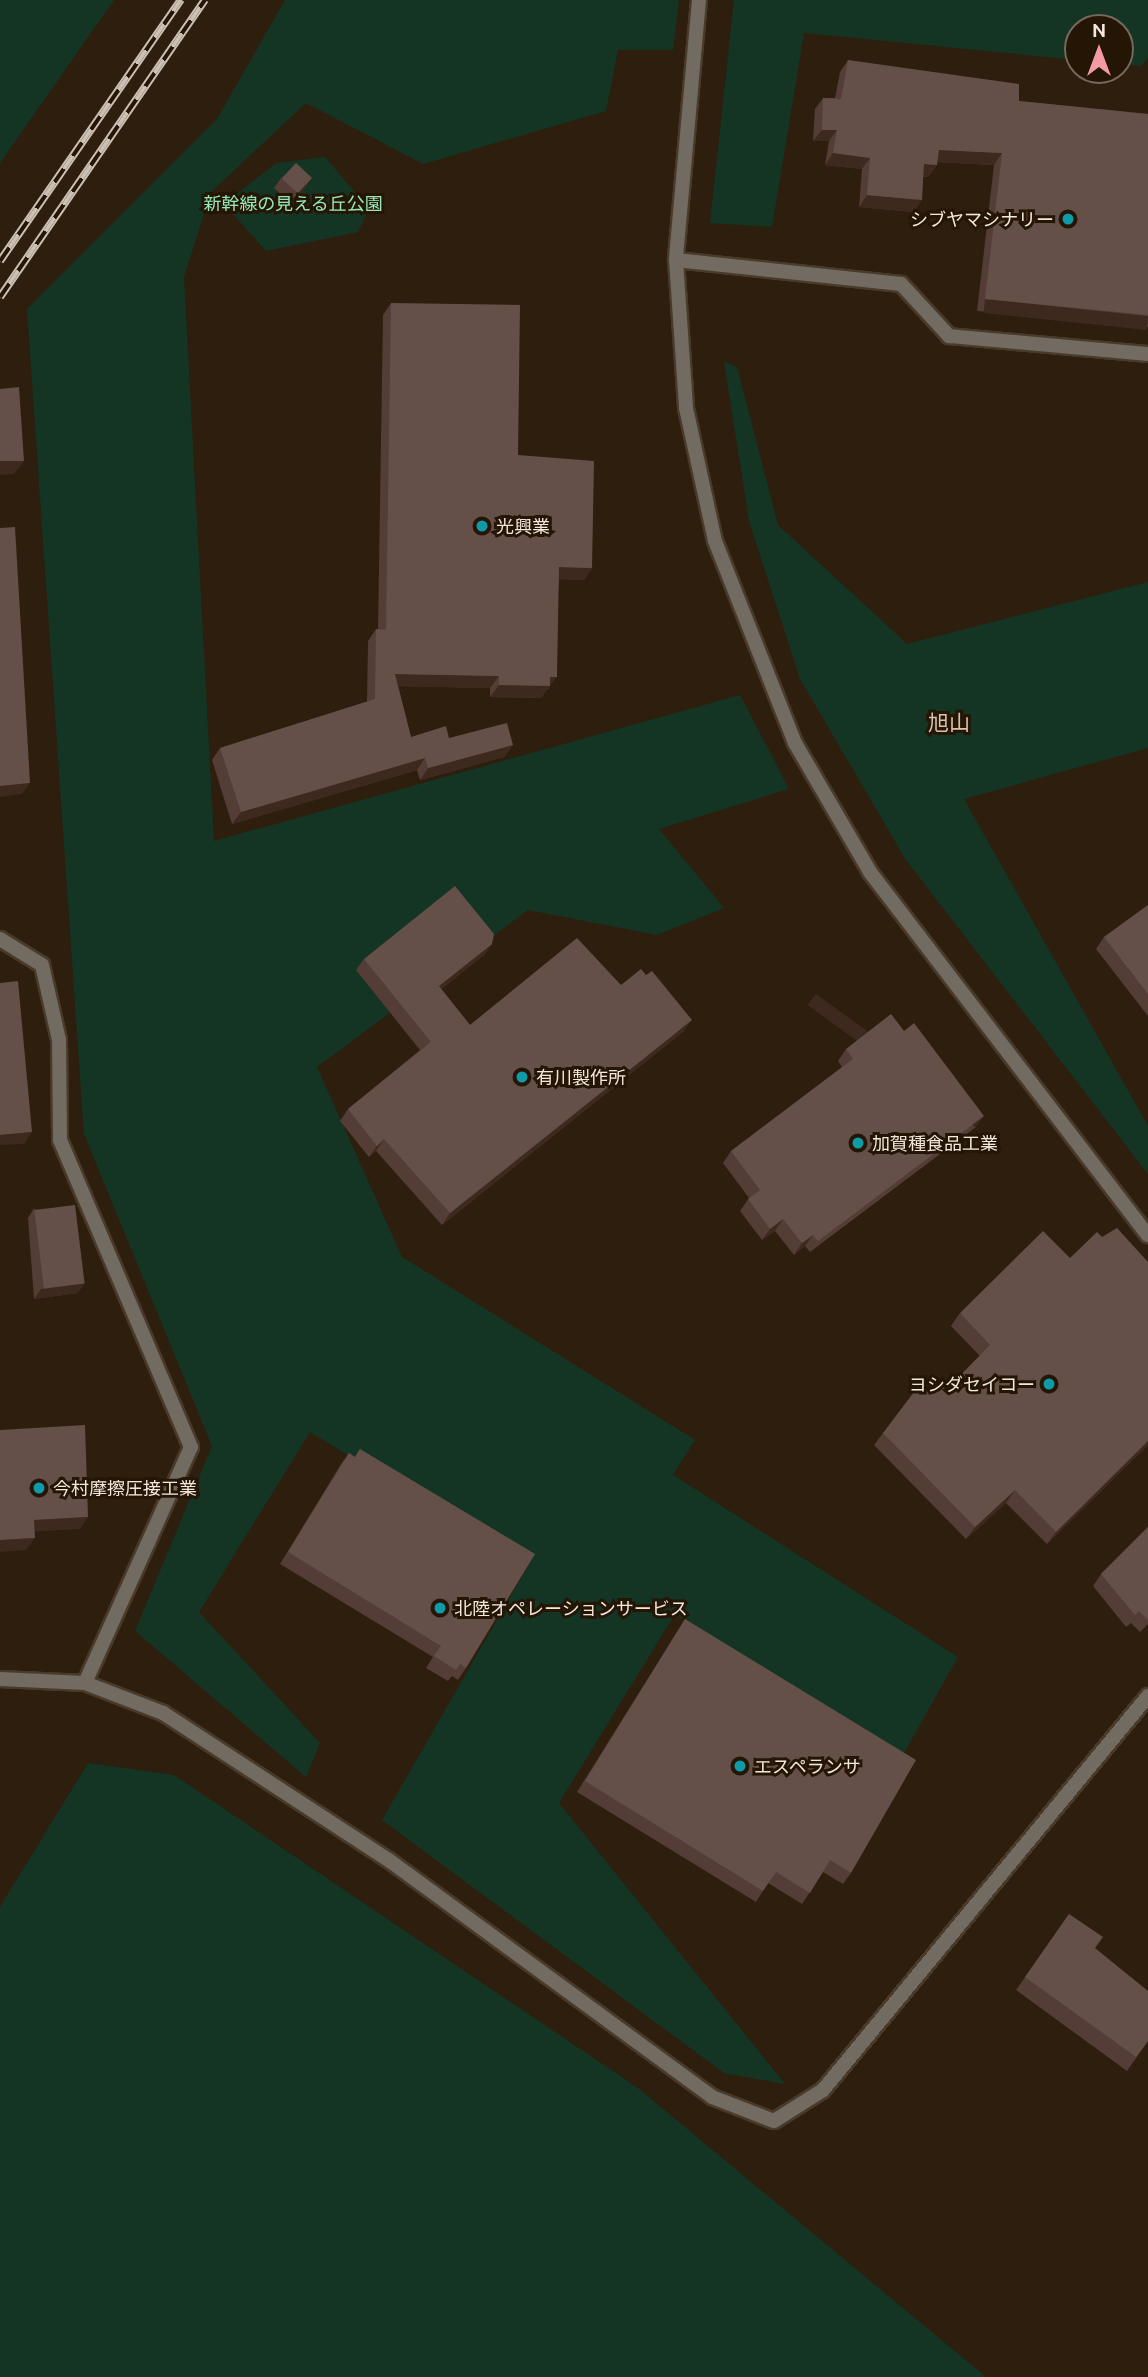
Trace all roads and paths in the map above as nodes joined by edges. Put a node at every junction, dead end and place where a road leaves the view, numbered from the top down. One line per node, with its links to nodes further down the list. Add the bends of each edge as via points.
1 (699, 0): 2 (street)
2 (676, 260): 3 (street, via 901,284 948,336); 5 (street, via 686,408 715,541 795,743 870,872)
3 (1148, 354)
4 (0, 939): 7 (street, via 42,965 59,1040 60,1140 191,1447)
5 (1148, 1235)
6 (1, 1681): 7 (street)
7 (85, 1683): 8 (street, via 163,1713 390,1861 712,2098 774,2121 823,2090)
8 (1148, 1696)

